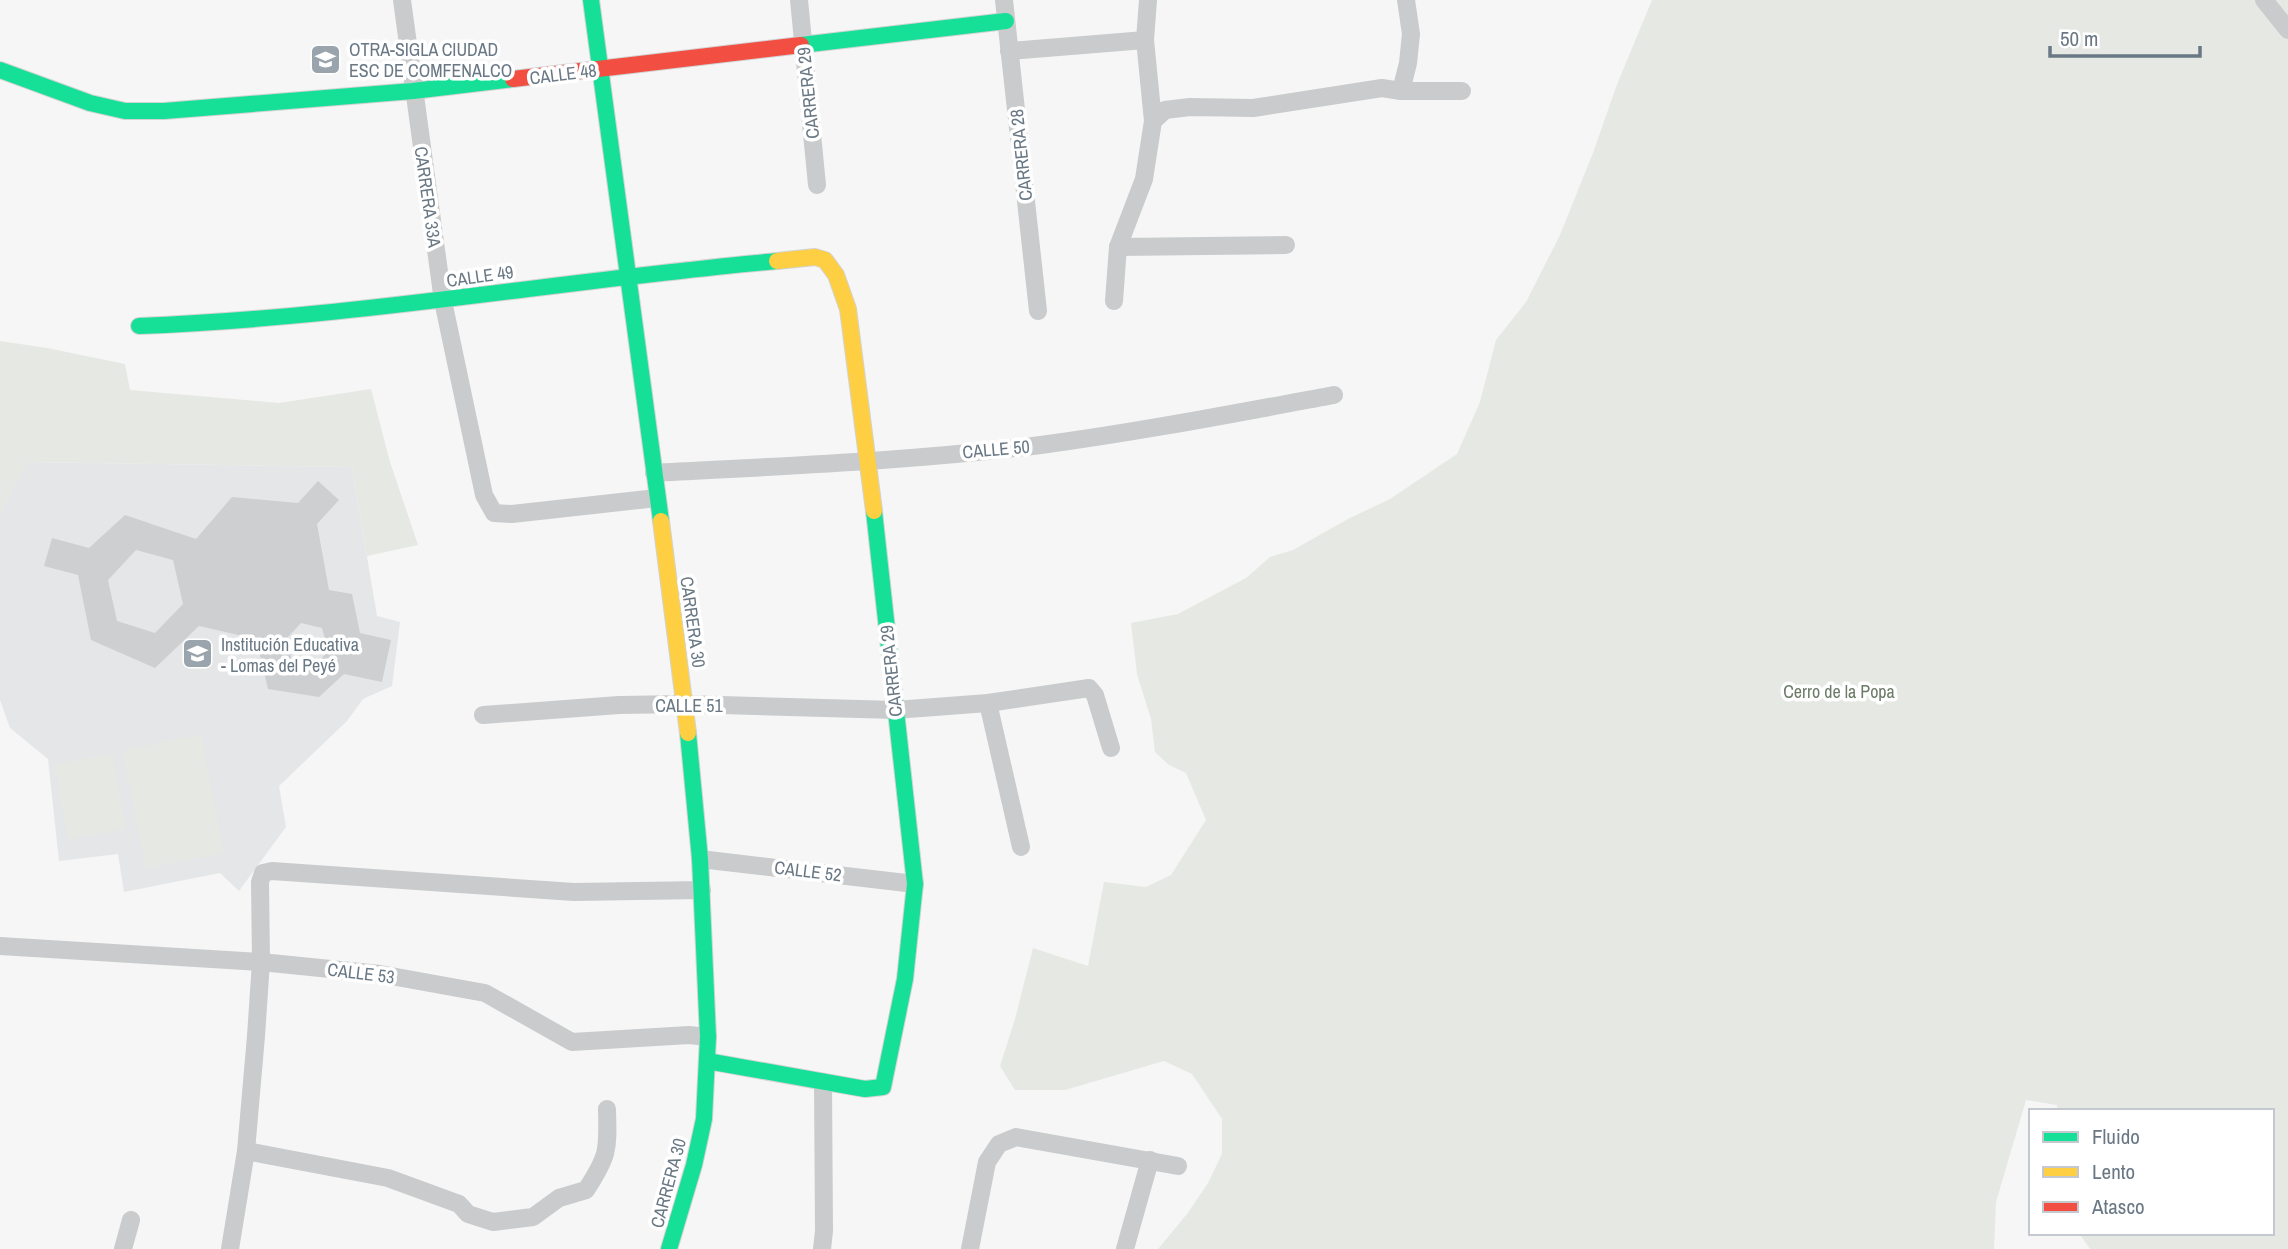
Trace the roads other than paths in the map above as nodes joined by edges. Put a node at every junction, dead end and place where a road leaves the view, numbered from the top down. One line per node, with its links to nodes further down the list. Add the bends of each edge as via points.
1 (402, 0): 16 (street, CARRERA 33A)
2 (590, 0): 13 (street, CARRERA 30)
3 (799, 0): 11 (street, CARRERA 29)
4 (1004, 0): 8 (street, CARRERA 28)
5 (1147, 0): 10 (street)
6 (1406, 0): 15 (street, via 1411,34)
7 (2264, 0): 9 (street)
8 (1006, 21): 11 (street, CALLE 48); 12 (street, CARRERA 28)
9 (2288, 30)
10 (1145, 40): 12 (street); 18 (street)
11 (803, 45): 13 (street, CALLE 48); 19 (street, CARRERA 29)
12 (1009, 51): 26 (street, CARRERA 28)
13 (600, 69): 16 (street, CALLE 48); 23 (street, CARRERA 30)
14 (0, 70): 16 (street, CALLE 48, via 125,111)
15 (1401, 90): 17 (street); 18 (street, via 1382,88 1253,108 1165,110)
16 (413, 91): 24 (street, CARRERA 33A)
17 (1462, 91)
18 (1153, 121): 21 (street, via 1144,179)
19 (817, 186)
20 (1286, 245): 21 (street)
21 (1118, 247): 25 (street)
22 (825, 260): 23 (street, CALLE 49, via 815,257); 29 (street, CARRERA 29, via 836,275 848,309)
23 (627, 276): 24 (street, CALLE 49); 30 (street, CARRERA 30)
24 (443, 301): 27 (street, CALLE 49, via 313,316); 31 (street, CARRERA 33A, via 484,495 494,513)
25 (1114, 302)
26 (1038, 311)
27 (139, 326)
28 (1334, 395): 29 (street, CALLE 50, via 1039,445)
29 (869, 461): 30 (street, CALLE 50); 34 (street, CARRERA 29)
30 (654, 473): 31 (street, CARRERA 30)
31 (657, 498): 33 (street, CARRERA 30)
32 (988, 703): 34 (street, CALLE 51); 36 (street, CALLE 51, via 1089,688); 37 (street)
33 (685, 704): 34 (street, CALLE 51); 35 (street, CALLE 51); 38 (street, CARRERA 30)
34 (895, 710): 39 (street, CARRERA 29)
35 (483, 715)
36 (1111, 748)
37 (1021, 847)
38 (700, 859): 39 (street, CALLE 52); 40 (street, CARRERA 30)
39 (915, 884): 45 (street, CARRERA 29, via 905,979 883,1087)
40 (702, 890): 42 (street, via 574,892 272,871 263,873 260,882); 43 (street, CARRERA 30)
41 (0, 946): 42 (street, CALLE 53)
42 (261, 962): 43 (street, CALLE 53, via 380,974 485,993 572,1042); 47 (street)
43 (708, 1037): 44 (street, CARRERA 30)
44 (707, 1061): 45 (street); 53 (street, CARRERA 30, via 704,1119)
45 (823, 1082): 54 (street)
46 (607, 1109): 47 (street, via 608,1147 586,1190 559,1198 533,1217 493,1222 388,1178)
47 (246, 1151): 52 (street)
48 (1150, 1160): 49 (street); 55 (street, via 1016,1138 999,1144 987,1162); 56 (street)
49 (1178, 1166)
50 (131, 1220): 51 (street)
51 (123, 1249)
52 (230, 1249)
53 (669, 1249)
54 (822, 1249)
55 (970, 1249)
56 (1125, 1249)

